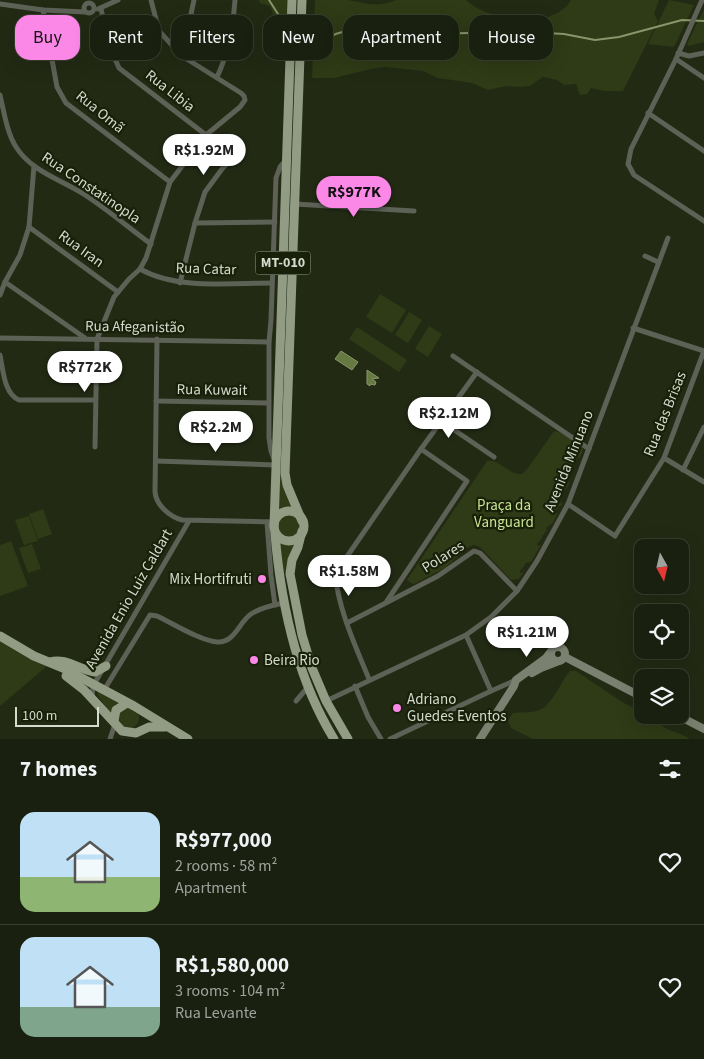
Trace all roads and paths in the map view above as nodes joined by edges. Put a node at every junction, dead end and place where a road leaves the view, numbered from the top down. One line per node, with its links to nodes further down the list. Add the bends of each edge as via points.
1 (118, 0): 11 (street)
2 (151, 0): 14 (street, via 159,32)
3 (194, 0): 13 (street)
4 (235, 0): 18 (street, via 233,29)
5 (292, 0): 25 (main road, MT-010)
6 (302, 0): 28 (main road, MT-010)
7 (702, 2): 16 (street)
8 (0, 4): 12 (street)
9 (92, 5): 10 (street, via 89,3); 10 (street, via 90,13); 11 (street)
10 (84, 7): 12 (street, via 67,12)
11 (101, 9): 22 (street, Rua Libia, via 111,50 120,68)
12 (43, 10): 27 (street, Rua Omã, via 57,87 66,103)
13 (191, 15)
14 (171, 45)
15 (704, 53): 16 (street)
16 (677, 56): 19 (street); 21 (street)
17 (189, 60): 18 (street)
18 (217, 77): 22 (street, via 243,94 245,100)
19 (704, 78)
20 (0, 96): 26 (street, Rua Constatinopla, via 16,146)
21 (648, 113): 24 (street); 30 (street, via 631,149 628,164 634,175)
22 (206, 136): 27 (street)
23 (242, 147): 32 (street, via 205,192)
24 (704, 150)
25 (287, 158): 31 (street, via 276,178); 44 (main road, MT-010)
26 (34, 166): 33 (street); 35 (street, Rua Constatinopla, via 88,197)
27 (170, 182): 35 (street)
28 (295, 204): 29 (street); 72 (main road, MT-010, via 285,472 287,486)
29 (414, 211)
30 (704, 221)
31 (275, 222): 32 (street); 41 (street)
32 (195, 223): 40 (street)
33 (29, 228): 39 (street, via 20,255); 42 (street, Rua Iran)
34 (668, 238): 37 (street, Avenida Minuano)
35 (151, 244): 38 (street)
36 (645, 256): 37 (street)
37 (658, 262): 45 (street, Avenida Minuano)
38 (140, 270): 40 (street, Rua Catar); 42 (street)
39 (5, 282): 43 (street); 47 (street)
40 (180, 283): 41 (street, Rua Catar)
41 (272, 283): 44 (street)
42 (118, 292): 48 (street)
43 (0, 295)
44 (276, 320): 50 (street); 67 (main road, MT-010)
45 (634, 328): 51 (street); 63 (street, Avenida Minuano)
46 (0, 338): 47 (street, Rua Afeganistão)
47 (86, 338): 48 (street, Rua Afeganistão)
48 (97, 339): 49 (street, Rua Afeganistão); 55 (street)
49 (157, 340): 50 (street, Rua Afeganistão); 56 (street)
50 (269, 342): 57 (street)
51 (704, 351): 65 (street, Rua das Brisas)
52 (0, 355): 55 (street, via 14,398)
53 (453, 356): 54 (street)
54 (477, 372): 59 (street); 63 (street)
55 (95, 400): 61 (street)
56 (156, 401): 57 (street, Rua Kuwait); 66 (street)
57 (268, 403): 67 (street, via 269,438)
58 (416, 404): 59 (street)
59 (440, 421): 62 (street); 64 (street)
60 (704, 427): 68 (street)
61 (95, 447)
62 (421, 448): 76 (street, via 467,481); 78 (street, via 336,574 337,593)
63 (589, 449): 70 (street, Avenida Minuano)
64 (494, 457)
65 (664, 458): 68 (street); 70 (street, Rua das Brisas, via 615,536)
66 (156, 461): 67 (street); 71 (street, via 157,501 175,518)
67 (276, 465): 73 (main road, MT-010)
68 (683, 470): 69 (street)
69 (704, 482)
70 (568, 504): 75 (street, Avenida Minuano, via 538,561)
71 (189, 521): 73 (street, Avenida Enio Luiz Caldart); 84 (street, Avenida Enio Luiz Caldart)
72 (302, 521): 73 (main road, via 296,513 286,512); 74 (main road, MT-010)
73 (273, 526): 74 (main road, via 281,539 290,541); 77 (main road, MT-010); 77 (street, via 271,575)
74 (302, 531): 95 (main road, MT-010, via 290,566 291,582 302,635)
75 (517, 591): 76 (street, Polares, via 474,551 451,568); 79 (street, Avenida Minuano, via 491,617)
76 (387, 602): 78 (street, Polares)
77 (280, 604): 88 (main road, MT-010); 90 (street, via 250,614 227,640 218,642 150,615)
78 (346, 623): 85 (street)
79 (466, 635): 85 (street, Avenida Minuano); 91 (street)
80 (0, 636): 83 (main road)
81 (552, 650): 82 (street, via 555,660); 82 (street, via 561,647 566,652); 86 (street)
82 (562, 659): 86 (street); 92 (street)
83 (48, 662): 84 (main road, via 57,660 95,672); 87 (main road); 93 (main road)
84 (106, 666): 87 (street, Avenida Enio Luiz Caldart)
85 (369, 679): 89 (street, Avenida Minuano)
86 (517, 682): 91 (street); 109 (street)
87 (93, 686): 90 (main road); 93 (street)
88 (308, 686): 94 (street); 105 (main road, MT-010)
89 (355, 686): 95 (street, Avenida Minuano); 107 (street)
90 (104, 691): 96 (main road)
91 (491, 691): 108 (street)
92 (634, 693)
93 (92, 698): 99 (main road)
94 (296, 701)
95 (326, 701): 106 (main road, MT-010)
96 (127, 703): 97 (main road); 99 (main road, via 116,710)
97 (144, 713): 100 (main road); 102 (main road, via 145,721)
98 (689, 721): 101 (street)
99 (114, 722): 102 (main road, via 122,731); 103 (street)
100 (167, 727): 102 (main road, via 155,726); 104 (main road)
101 (704, 729)
102 (139, 733)
103 (110, 739)
104 (188, 739)
105 (334, 739)
106 (348, 739)
107 (381, 739)
108 (390, 739)
109 (480, 739)

